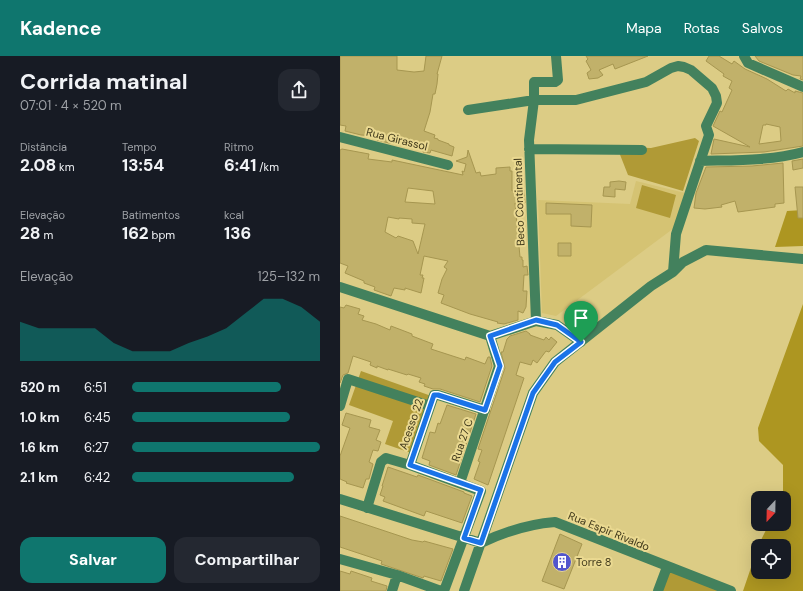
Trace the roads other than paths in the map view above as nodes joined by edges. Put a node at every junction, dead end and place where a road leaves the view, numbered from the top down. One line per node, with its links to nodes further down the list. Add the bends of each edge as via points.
1 (556, 56): 4 (street, Beco Continental, via 558,80 534,82)
2 (744, 56): 3 (street, via 748,63)
3 (803, 87)
4 (534, 100): 5 (street); 7 (street, Beco Continental); 10 (street, via 583,99 646,82 671,68 684,67 712,88 716,96 717,104 706,126 709,135)
5 (468, 110)
6 (340, 138): 11 (street, Rua Girassol)
7 (529, 149): 8 (street); 15 (street, Beco Continental)
8 (642, 150)
9 (803, 152): 10 (street, via 753,160)
10 (700, 161): 13 (street, via 676,234)
11 (448, 165)
12 (803, 259): 13 (street, via 706,250 683,262)
13 (672, 272): 17 (street)
14 (340, 287): 16 (street)
15 (536, 320): 16 (street); 17 (street, via 557,325)
16 (490, 336): 20 (street, Rua 27 C, via 500,366)
17 (581, 342): 26 (street, via 555,362 533,393)
18 (340, 406): 19 (street, via 348,379)
19 (430, 406): 20 (street, Acesso 22, via 434,395 438,395); 21 (street, Acesso 22)
20 (485, 410): 22 (street, Rua 27 C)
21 (410, 465): 22 (street); 24 (street, via 384,459)
22 (460, 483): 25 (street, via 481,490)
23 (340, 499): 24 (street)
24 (367, 508): 25 (street)
25 (464, 538): 26 (street); 31 (street)
26 (481, 543): 28 (street, Rua Espir Rivaldo, via 497,535 539,523 555,522); 32 (street)
27 (340, 559): 29 (street)
28 (667, 567): 33 (street); 34 (street, Rua Espir Rivaldo)
29 (396, 576): 30 (street); 31 (street)
30 (392, 591)
31 (442, 591)
32 (464, 591)
33 (658, 591)
34 (731, 591)

